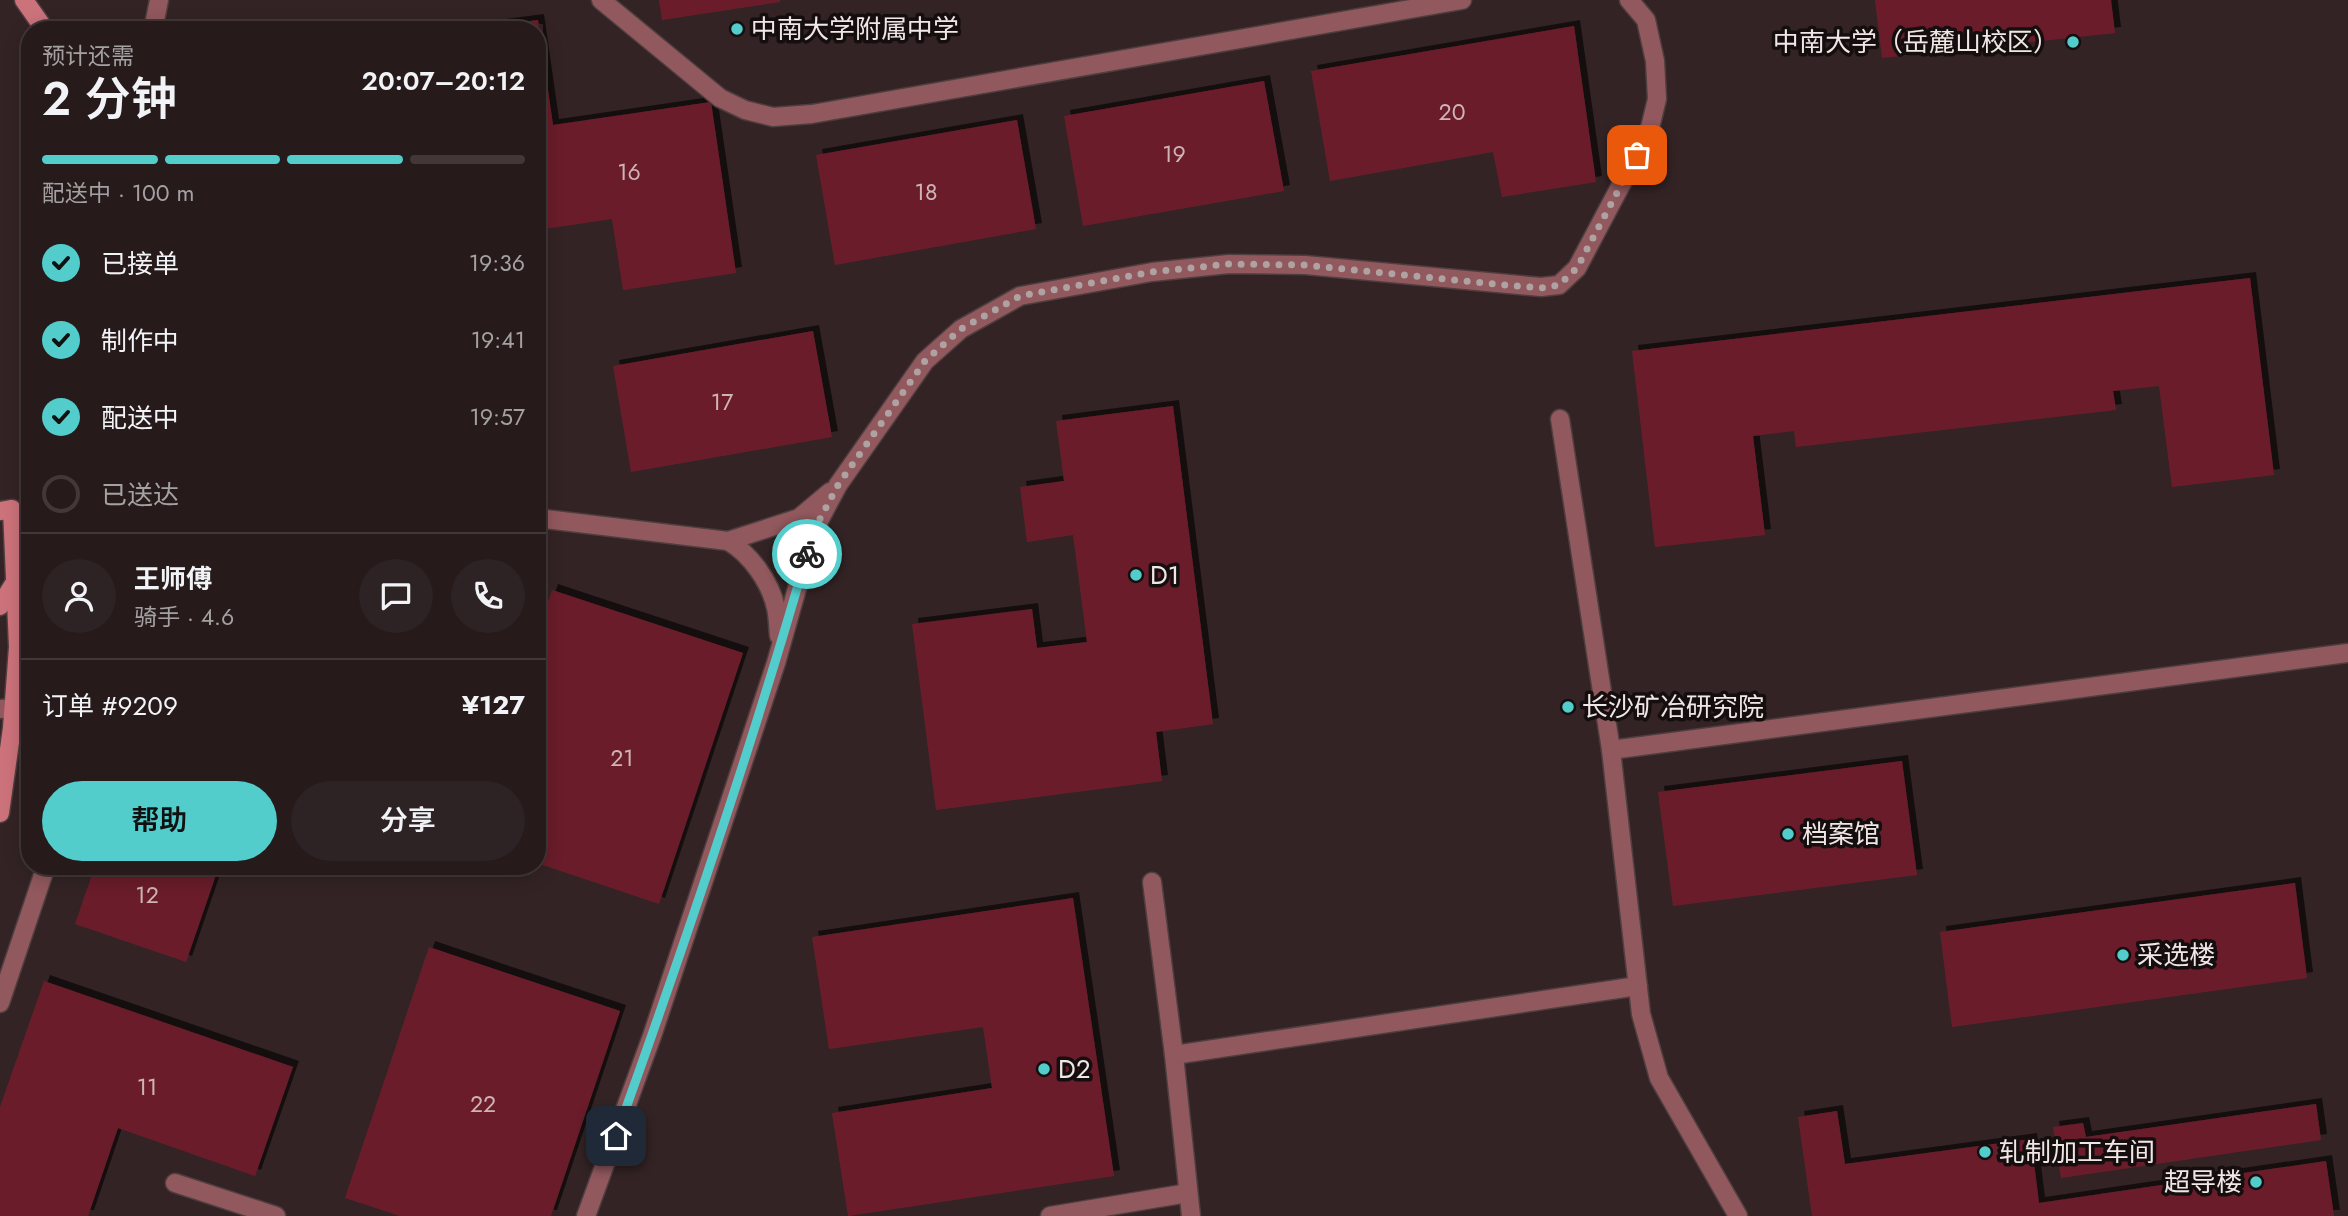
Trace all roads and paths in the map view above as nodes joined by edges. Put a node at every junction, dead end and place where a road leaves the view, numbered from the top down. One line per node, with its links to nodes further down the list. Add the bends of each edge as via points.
1 (24, 0): 6 (street)
2 (159, 0): 7 (street)
3 (601, 0): 4 (street, via 720,98 773,117 826,112)
4 (1462, 0)
5 (1629, 0): 9 (street, via 1646,20 1655,61 1657,99 1649,132 1577,268 1559,285 1541,288 1305,265 1229,264 1152,272 1020,296 961,329 925,361)
6 (39, 21)
7 (155, 21)
8 (1560, 419): 19 (street)
9 (838, 485): 12 (street, via 799,518); 16 (street, via 813,532)
10 (0, 511): 14 (street, via 12,509)
11 (546, 519): 12 (street)
12 (727, 541): 16 (street, via 743,550 766,582 776,607)
13 (21, 572): 14 (street)
14 (15, 582): 15 (street); 18 (street)
15 (0, 606)
16 (780, 646): 29 (street, via 652,1036)
17 (2348, 653): 19 (street)
18 (15, 708): 20 (street)
19 (1612, 751): 23 (street)
20 (0, 813)
21 (43, 875): 24 (street)
22 (1153, 882): 25 (street)
23 (1638, 986): 25 (street); 32 (street, via 1659,1078)
24 (0, 1003)
25 (1174, 1055): 27 (street)
26 (175, 1183): 28 (street)
27 (1188, 1193): 30 (street); 31 (street)
28 (275, 1216)
29 (586, 1216)
30 (1051, 1216)
31 (1191, 1216)
32 (1738, 1216)

